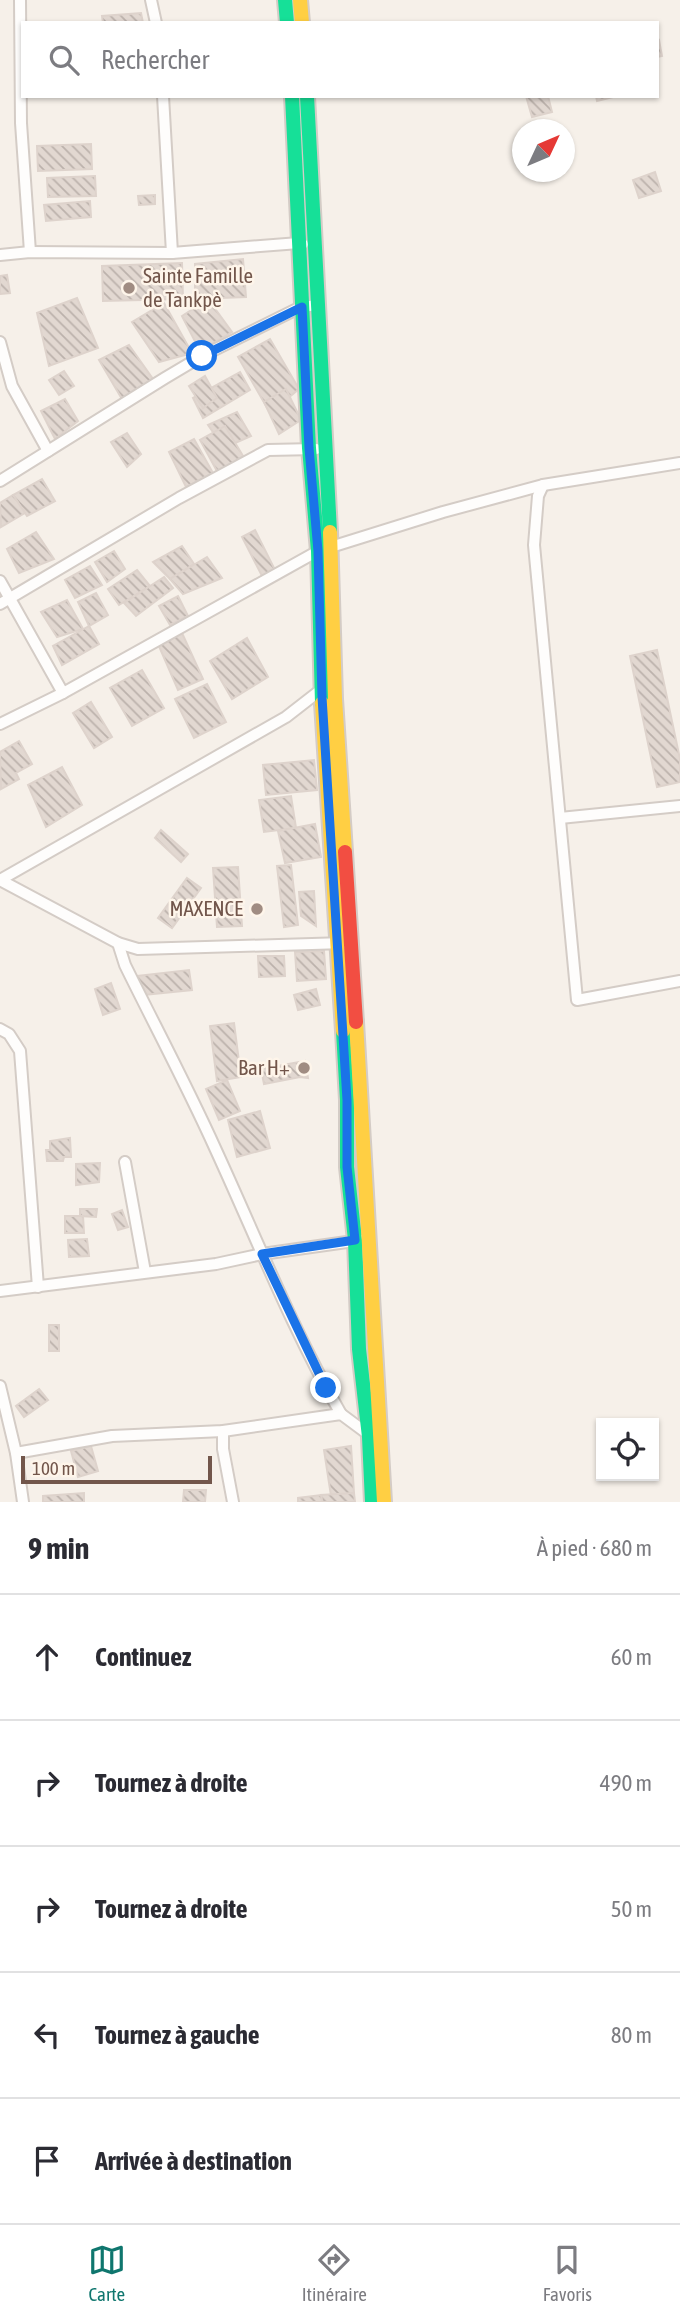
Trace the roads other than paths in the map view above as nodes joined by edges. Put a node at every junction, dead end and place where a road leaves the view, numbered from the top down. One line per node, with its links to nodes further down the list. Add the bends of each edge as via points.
1 (20, 0): 13 (street, via 21,123)
2 (151, 0): 5 (street)
3 (285, 0): 6 (main road)
4 (300, 0): 7 (main road)
5 (156, 21)
6 (287, 21)
7 (302, 21)
8 (163, 98): 14 (street)
9 (292, 98): 11 (main road)
10 (307, 98): 12 (main road)
11 (299, 243): 12 (street); 14 (street); 17 (main road)
12 (315, 249): 16 (main road)
13 (30, 253): 14 (street); 15 (street)
14 (172, 253)
15 (0, 255)
16 (318, 304): 17 (street); 21 (main road)
17 (302, 307): 19 (main road); 20 (street, via 193,362)
18 (0, 342): 20 (street, via 12,386)
19 (309, 448): 21 (street); 25 (main road); 27 (street, via 268,450)
20 (48, 451): 23 (street)
21 (325, 451): 25 (main road)
22 (680, 463): 24 (street)
23 (0, 481)
24 (543, 485): 25 (street); 32 (street, via 534,545)
25 (324, 549): 28 (main road); 29 (street)
26 (0, 581): 27 (street)
27 (5, 601): 29 (street)
28 (328, 689): 33 (street); 35 (main road); 36 (main road)
29 (63, 693): 30 (street)
30 (0, 724)
31 (680, 806): 32 (street)
32 (560, 818): 37 (street, via 577,1000)
33 (0, 880): 34 (street)
34 (118, 943): 35 (street, via 138,949); 42 (street)
35 (335, 943): 36 (street); 40 (main road)
36 (352, 943): 41 (main road)
37 (680, 981)
38 (0, 1029): 44 (street, via 20,1051)
39 (125, 1161): 43 (street)
40 (355, 1240): 41 (street); 42 (street); 49 (main road, via 359,1349)
41 (370, 1240): 49 (main road)
42 (262, 1254): 43 (street); 47 (street)
43 (145, 1272): 44 (street)
44 (38, 1287): 45 (street)
45 (0, 1291)
46 (0, 1389): 50 (street)
47 (341, 1414): 48 (street); 49 (street)
48 (223, 1431): 50 (street, via 112,1436); 52 (street)
49 (375, 1436): 53 (main road); 54 (main road)
50 (16, 1453): 51 (street)
51 (23, 1502)
52 (233, 1502)
53 (372, 1502)
54 (384, 1502)

